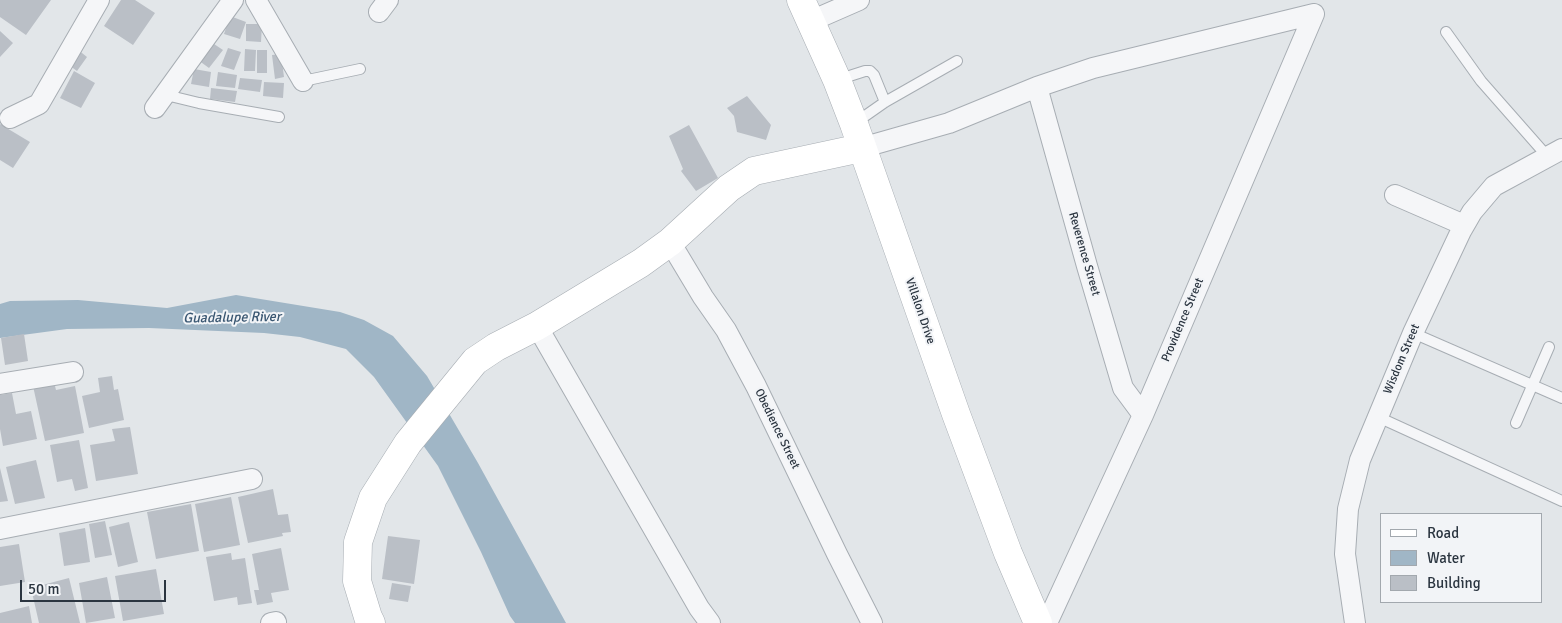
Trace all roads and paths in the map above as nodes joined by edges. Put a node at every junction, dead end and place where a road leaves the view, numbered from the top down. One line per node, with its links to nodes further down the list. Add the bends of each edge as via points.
1 (99, 0): 15 (street, via 39,104)
2 (233, 0): 12 (street)
3 (256, 0): 10 (street)
4 (859, 0): 5 (street)
5 (806, 11): 9 (street, Villalon Drive)
6 (1446, 32): 17 (lane, via 1481,81)
7 (957, 61): 13 (lane)
8 (360, 69): 10 (lane)
9 (837, 80): 13 (lane, via 870,71); 16 (street, Villalon Drive)
10 (303, 81)
11 (1037, 88): 16 (street, via 949,123); 28 (street, Reverence Street, via 1123,388); 28 (street, Providence Street, via 1094,68 1314,14)
12 (160, 101): 14 (lane, via 199,103)
13 (885, 102): 16 (lane)
14 (279, 117)
15 (10, 118)
16 (858, 136): 20 (street, via 754,171 729,188); 37 (street, Villalon Drive, via 1008,553)
17 (1554, 152): 19 (street, Wisdom Street, via 1494,186)
18 (1395, 195): 19 (street)
19 (1464, 225): 22 (street, Wisdom Street)
20 (670, 242): 21 (street); 36 (street, Obedience Street, via 726,330 756,386)
21 (537, 326): 34 (street, via 475,361 408,443 373,498 358,542 357,581); 35 (street)
22 (1413, 334): 26 (lane); 29 (street, Wisdom Street)
23 (1549, 347): 26 (lane)
24 (73, 372): 25 (street)
25 (0, 384)
26 (1532, 385): 27 (lane); 30 (lane)
27 (1562, 398)
28 (1143, 415): 38 (street, Providence Street)
29 (1378, 417): 32 (lane); 39 (street, Wisdom Street, via 1360,460 1348,509 1345,554)
30 (1516, 423)
31 (252, 479): 33 (street)
32 (1562, 501)
33 (0, 529)
34 (371, 623)
35 (710, 623)
36 (872, 623)
37 (1038, 623)
38 (1047, 623)
39 (1356, 623)

